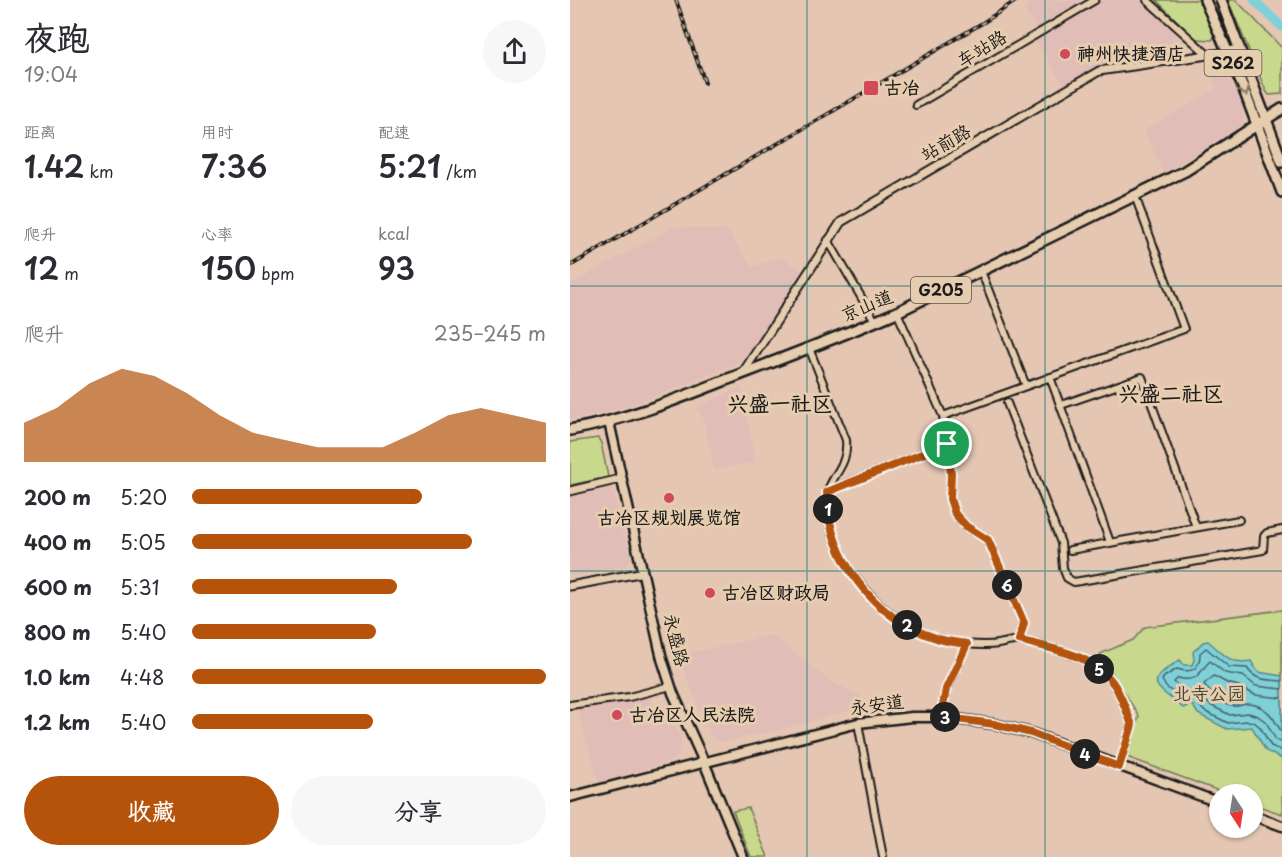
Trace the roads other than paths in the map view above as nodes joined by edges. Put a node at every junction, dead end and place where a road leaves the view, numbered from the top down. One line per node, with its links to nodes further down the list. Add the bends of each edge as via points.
1 (1095, 0): 8 (street, 车站路)
2 (1148, 0): 7 (street)
3 (1205, 0): 6 (main road, S262)
4 (1221, 0): 5 (main road, S262)
5 (1239, 47): 6 (street, 站前路); 10 (main road, S262)
6 (1228, 52): 7 (street, 站前路); 11 (main road, S262, one-way to 11)
7 (1207, 54): 15 (street, 站前路, via 1099,70 840,222)
8 (916, 105)
9 (1282, 109): 10 (main road, G205)
10 (1267, 120): 11 (main road, G205); 12 (main road, S262)
11 (1257, 126): 13 (main road, S262); 14 (main road, 京山道 / G205, via 1185,171)
12 (1282, 162)
13 (1282, 192)
14 (1135, 196): 16 (main road, 京山道 / G205); 21 (street, via 1184,329)
15 (828, 240): 18 (street); 20 (street, 站前路)
16 (981, 271): 17 (main road, 京山道 / G205); 22 (street)
17 (897, 312): 18 (main road, 京山道 / G205); 25 (street)
18 (875, 321): 19 (main road, 京山道 / G205)
19 (809, 348): 20 (main road, 京山道 / G205); 31 (street, via 846,440 844,463)
20 (742, 374): 26 (main road, 京山道 / G205)
21 (1050, 377): 22 (street); 24 (street)
22 (1026, 386): 25 (street)
23 (1007, 403): 34 (street, via 1061,543 1067,579 1074,582 1263,550 1264,536)
24 (1061, 405): 33 (street, via 1142,377); 35 (street)
25 (943, 416): 28 (street)
26 (607, 422): 27 (main road, 京山道 / G205); 29 (main road, 永盛路); 45 (main road, 永盛路, via 662,659)
27 (570, 430)
28 (947, 444): 31 (street); 39 (street, via 950,499 955,514 988,540 1024,623)
29 (616, 480): 30 (street); 37 (main road, 永盛路)
30 (570, 491)
31 (827, 492): 40 (street, via 832,534 852,572 875,601 936,639)
32 (1239, 520): 33 (street)
33 (1196, 527): 35 (street)
34 (1282, 530)
35 (1110, 542): 36 (street)
36 (1070, 550)
37 (639, 573): 38 (street); 41 (main road, 永盛路)
38 (570, 586)
39 (1019, 640): 40 (street, via 995,645); 46 (street, via 1082,658 1114,685 1132,725)
40 (967, 644): 43 (street, via 946,689)
41 (667, 687): 42 (street); 45 (main road, 永盛路)
42 (570, 705)
43 (941, 717): 44 (main road, 永安道); 46 (main road, 永安道, via 1031,733)
44 (858, 723): 45 (main road, 永安道); 52 (street)
45 (703, 763): 47 (main road, 永安道); 51 (main road, 永盛路)
46 (1119, 767): 48 (main road, 永安道)
47 (570, 797)
48 (1209, 799)
49 (1263, 819): 50 (main road)
50 (1282, 826)
51 (741, 857)
52 (883, 857)

